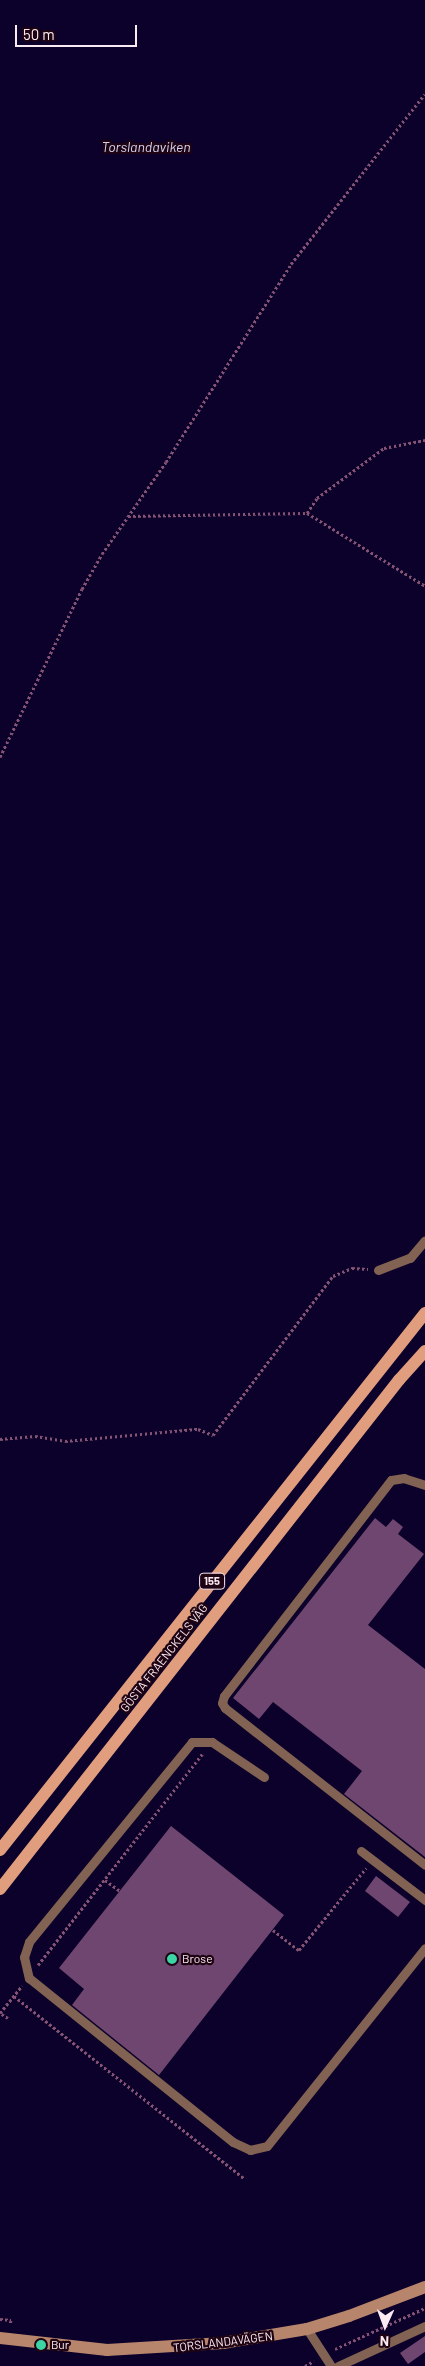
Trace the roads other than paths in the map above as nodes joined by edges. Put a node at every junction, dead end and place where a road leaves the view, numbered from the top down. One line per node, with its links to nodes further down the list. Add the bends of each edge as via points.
1 (425, 1240): 2 (lane, via 410,1258)
2 (378, 1270)
3 (425, 1313): 7 (main road, GÖSTA FRAENCKELS VÄG / 155)
4 (425, 1351): 10 (main road, GÖSTA FRAENCKELS VÄG / 155)
5 (425, 1485): 9 (lane, via 404,1478 391,1480 224,1696 222,1703)
6 (264, 1777): 12 (lane, via 212,1742 192,1742 28,1942 24,1957 29,1978 233,2142 250,2150 267,2146)
7 (0, 1850)
8 (361, 1851): 11 (lane)
9 (425, 1865)
10 (0, 1889)
11 (425, 1900)
12 (425, 1948)
13 (425, 2287): 15 (street, TORSLANDAVÄGEN, via 350,2316)
14 (425, 2326): 20 (lane)
15 (307, 2328): 17 (street, TORSLANDAVÄGEN, via 223,2343 147,2350); 19 (lane)
16 (0, 2338): 17 (street, TORSLANDAVÄGEN)
17 (14, 2342): 18 (street, TORSLANDAVÄGEN)
18 (0, 2343)
19 (329, 2366)
20 (338, 2366)

